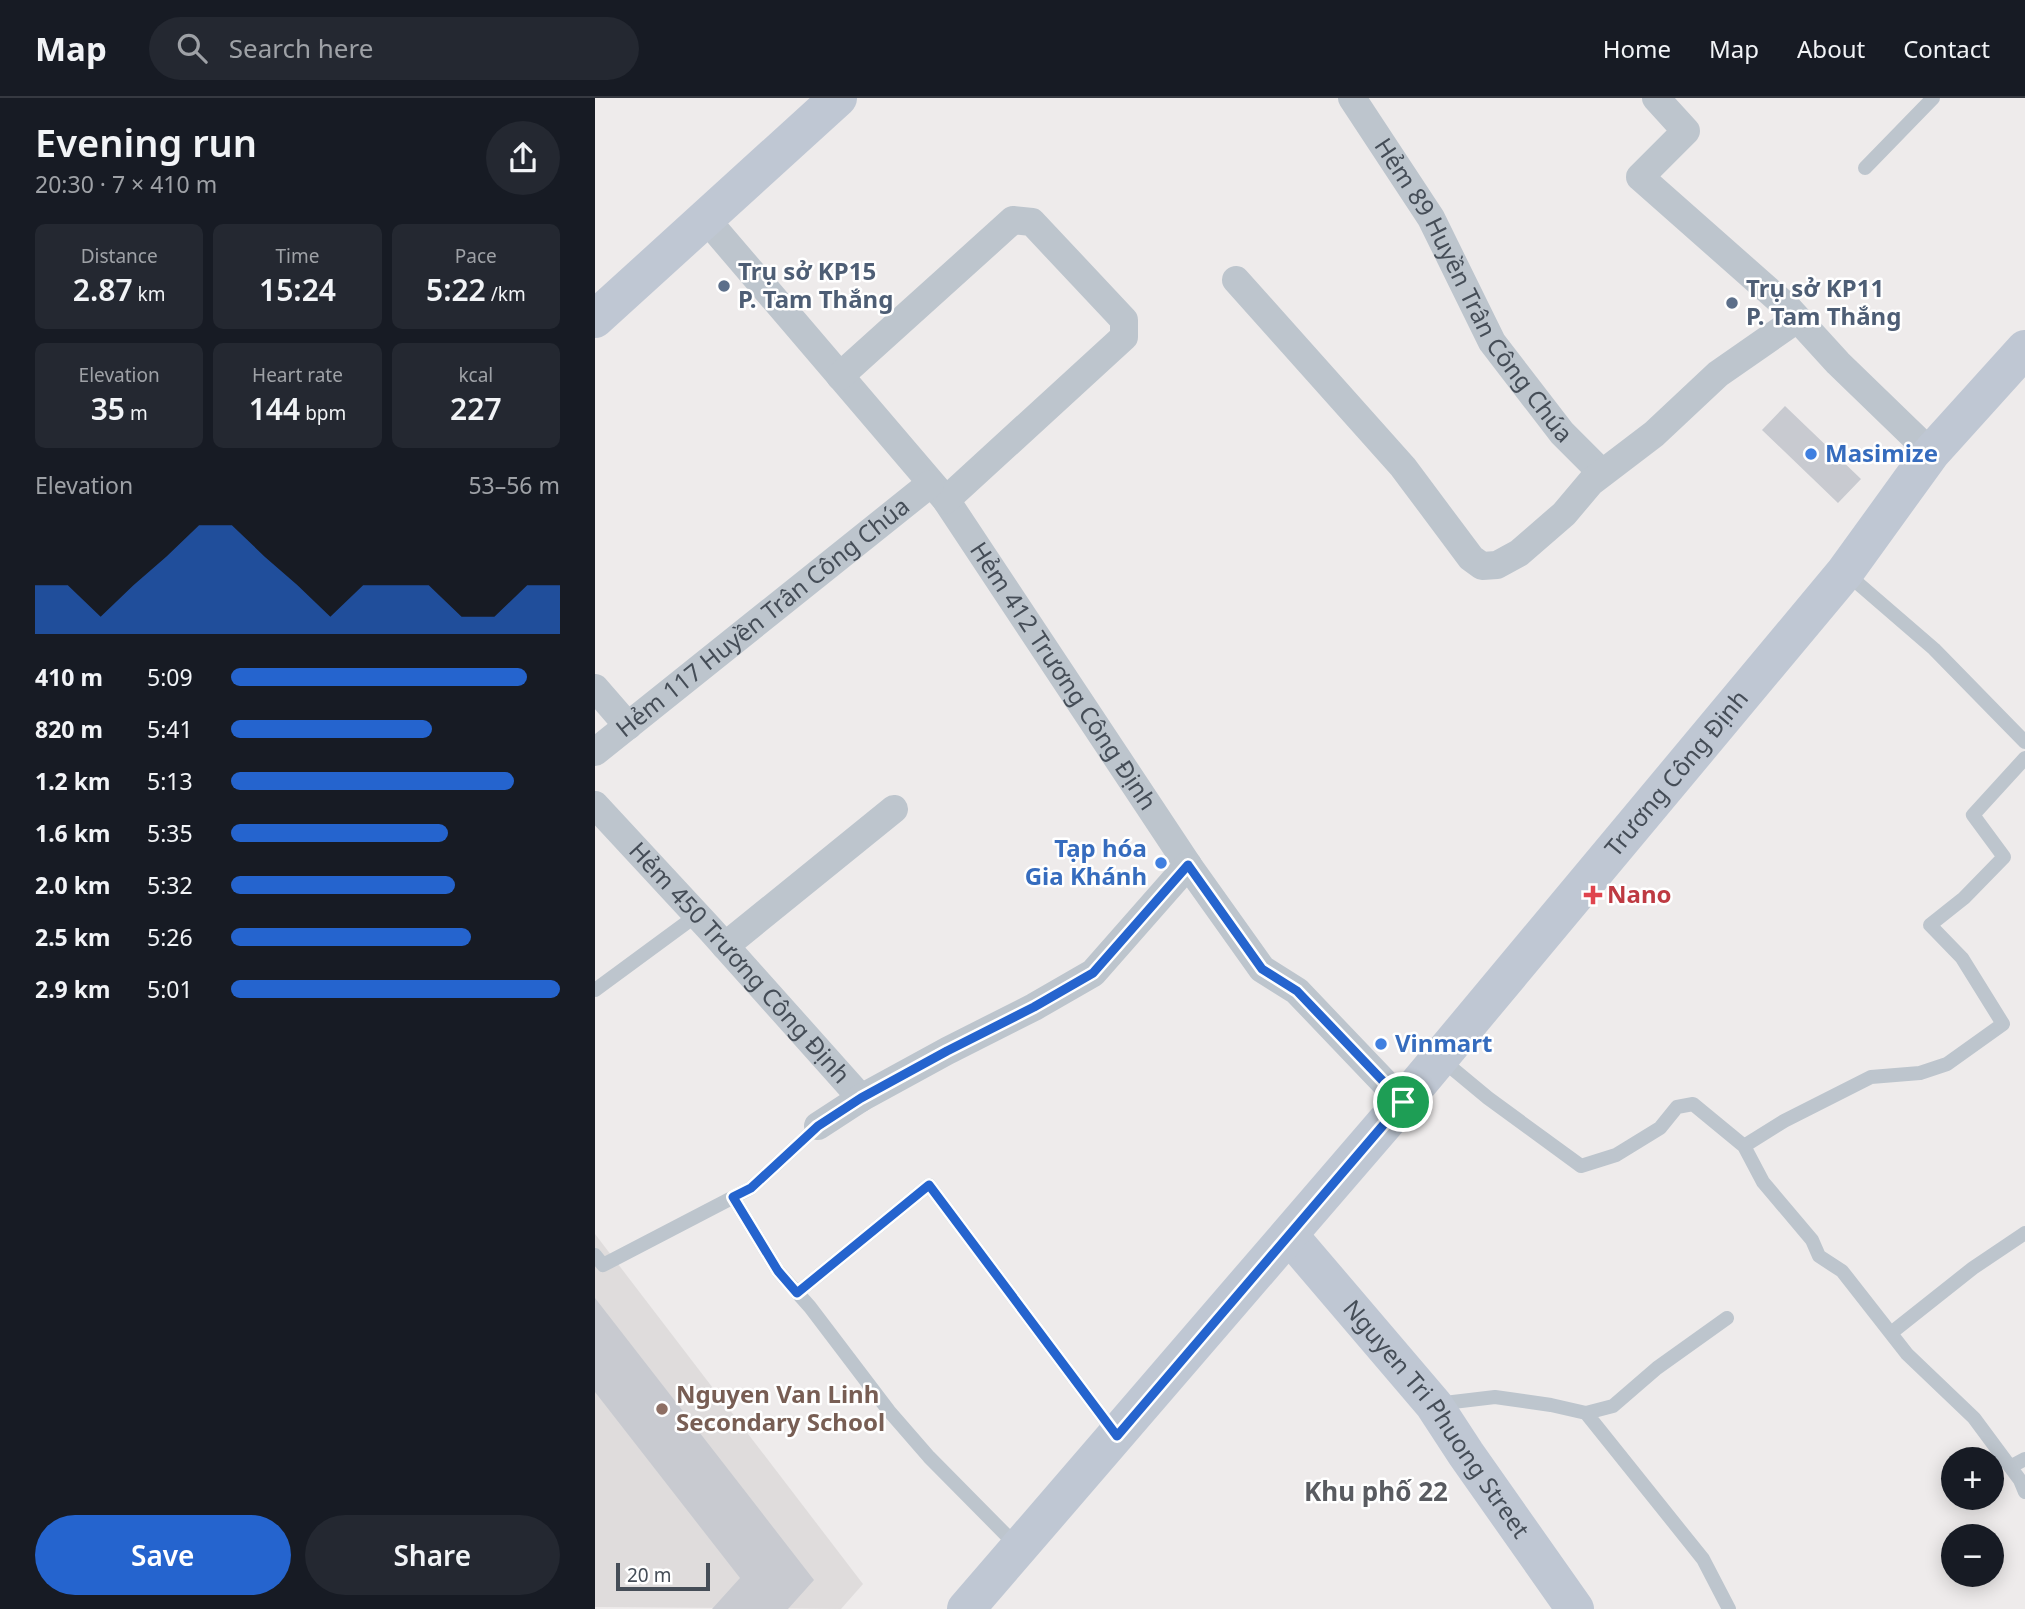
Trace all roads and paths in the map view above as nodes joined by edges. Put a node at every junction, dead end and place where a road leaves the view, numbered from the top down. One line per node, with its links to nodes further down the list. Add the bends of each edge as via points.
1 (838, 98): 6 (main road)
2 (1352, 98): 13 (street, Hẻm 89 Huyền Trân Công Chúa, via 1431,218 1492,342 1562,433)
3 (1656, 98): 9 (street, via 1686,131 1640,177)
4 (1933, 98): 5 (lane)
5 (1865, 168)
6 (706, 219): 8 (main road); 11 (street, Hẻm 117 Huyền Trân Công Chúa)
7 (1236, 280): 13 (street, via 1385,446 1471,558 1482,566 1497,565 1519,553)
8 (595, 319)
9 (1797, 319): 12 (street); 13 (street, via 1718,374 1654,434)
10 (2025, 349): 12 (main road, Trương Công Định)
11 (840, 376): 14 (street, Hẻm 117 Huyền Trân Công Chúa); 14 (street, via 1013,220 1032,222 1124,320 1124,337)
12 (1931, 453): 15 (main road, Trương Công Định)
13 (1602, 473)
14 (938, 492): 17 (street, Hẻm 117 Huyền Trân Công Chúa); 23 (street, Hẻm 412 Trương Công Định)
15 (1845, 572): 18 (lane, via 1934,649); 27 (main road, Trương Công Định)
16 (595, 688): 17 (street)
17 (628, 726): 19 (street, Hẻm 117 Huyền Trân Công Chúa)
18 (2025, 742)
19 (595, 752)
20 (2025, 758): 31 (lane, via 1973,815 2004,857 1930,925 1962,958 2003,1024 1947,1064 1920,1073 1871,1077)
21 (595, 805): 24 (street, Hẻm 450 Trương Công Định)
22 (894, 809): 25 (street)
23 (1188, 865): 28 (street, Hẻm 450 Trương Công Định, via 1093,973); 29 (street, Hẻm 412 Trương Công Định, via 1262,969 1297,991)
24 (697, 915): 25 (street, Hẻm 450 Trương Công Định); 26 (lane)
25 (725, 946): 28 (street, Hẻm 450 Trương Công Định)
26 (595, 990)
27 (1440, 1058): 29 (main road, Trương Công Định); 31 (lane, via 1581,1167 1616,1155 1660,1128 1677,1107 1693,1104)
28 (861, 1098): 30 (street)
29 (1403, 1102): 34 (main road, Trương Công Định)
30 (818, 1126): 32 (lane, via 751,1188)
31 (1744, 1146): 38 (lane, via 1763,1182 1812,1240 1819,1256 1842,1271)
32 (733, 1197): 35 (lane, via 603,1265); 36 (lane, via 778,1271)
33 (2025, 1233): 38 (lane)
34 (1289, 1235): 39 (main road, Nguyen Tri Phuong Street); 41 (main road, Trương Công Định)
35 (595, 1255)
36 (797, 1293): 41 (lane, via 929,1185); 45 (lane, via 929,1457)
37 (1727, 1318): 40 (lane, via 1613,1405)
38 (1891, 1334): 43 (lane, via 1974,1418)
39 (1434, 1405): 40 (lane, via 1495,1397); 47 (main road, Nguyen Tri Phuong Street)
40 (1586, 1413): 48 (lane, via 1703,1559)
41 (1117, 1436): 45 (main road, Trương Công Định)
42 (2025, 1459): 43 (lane)
43 (2010, 1467): 44 (lane)
44 (2025, 1492)
45 (1019, 1548): 46 (main road, Trương Công Định)
46 (966, 1609)
47 (1575, 1609)
48 (1729, 1609)

